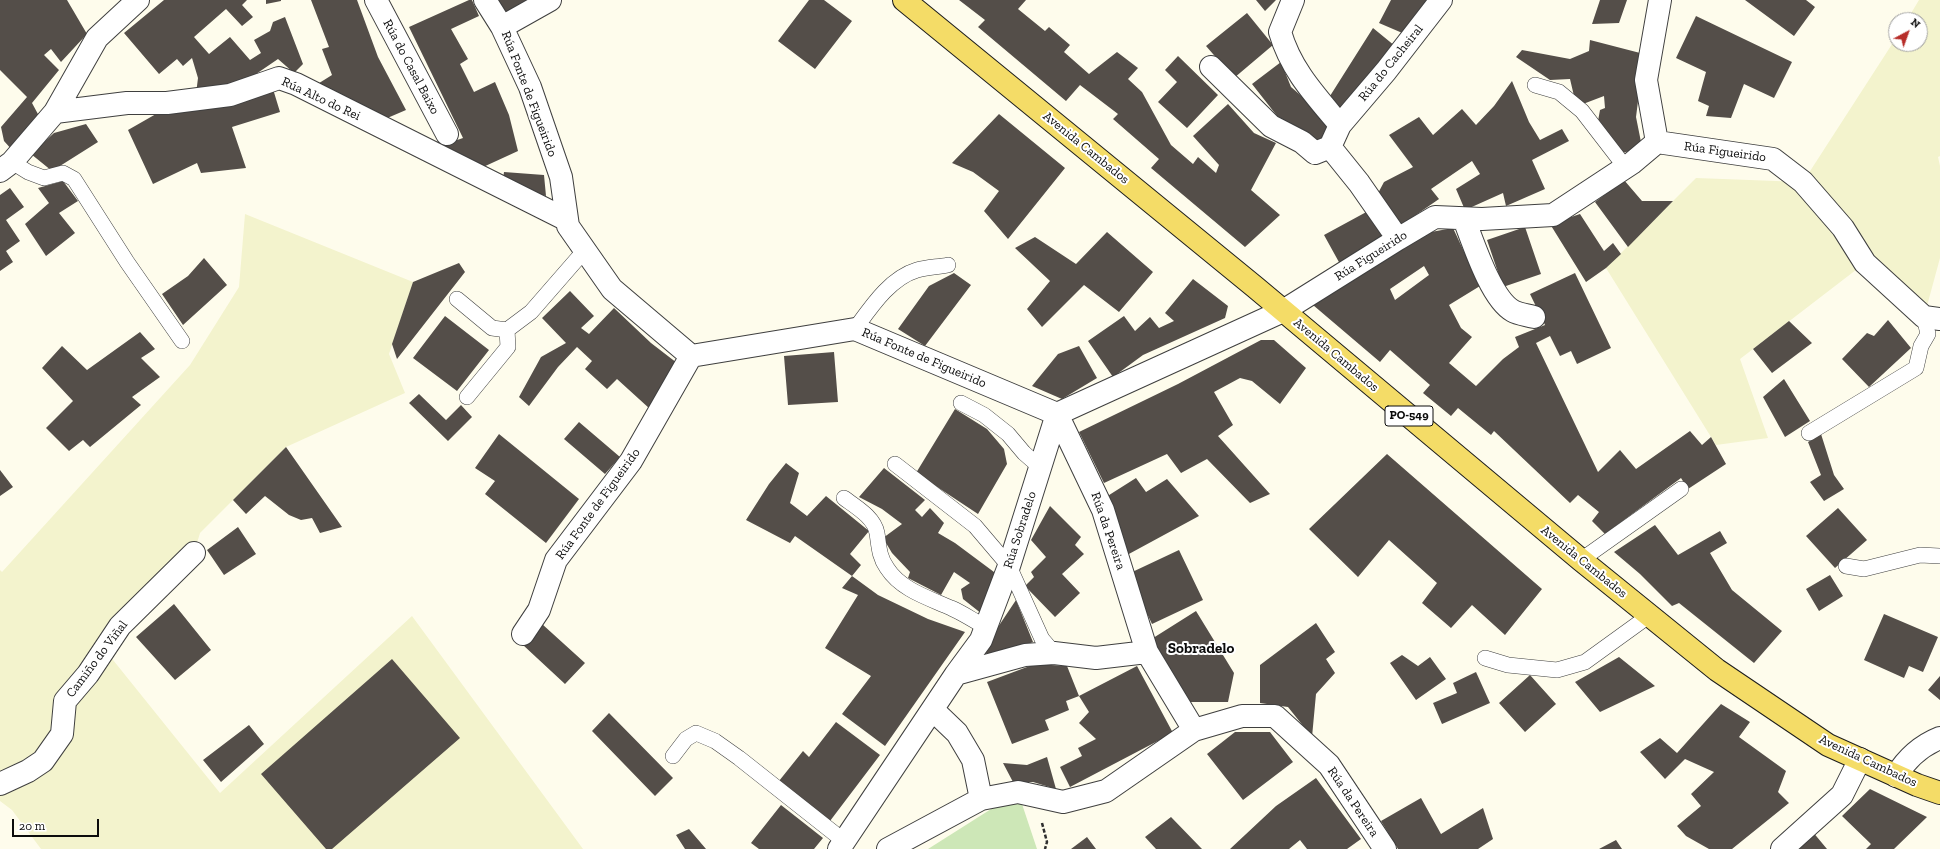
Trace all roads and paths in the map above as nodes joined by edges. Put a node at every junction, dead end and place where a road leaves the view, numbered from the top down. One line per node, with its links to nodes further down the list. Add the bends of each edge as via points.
1 (138, 0): 12 (street, via 97,38)
2 (376, 0): 14 (street, Rúa do Casal Baixo)
3 (485, 0): 9 (street)
4 (550, 0): 9 (street, Rúa Fonte de Figueirido)
5 (904, 0): 25 (main road, Avenida Cambados / PO-549)
6 (1293, 0): 13 (street, via 1280,32 1286,52 1303,79)
7 (1441, 0): 13 (street, Rúa do Cacheiral)
8 (1660, 0): 15 (street, via 1646,80)
9 (502, 27): 20 (street, Rúa Fonte de Figueirido, via 530,87 561,177)
10 (1211, 67): 16 (street, via 1271,126 1302,142 1315,153)
11 (1535, 86): 18 (lane, via 1559,92 1582,111)
12 (55, 112): 17 (street); 20 (street, Rúa Alto do Rei, via 127,103 167,103 230,94 279,78 296,84)
13 (1340, 125): 16 (street, Rúa do Cacheiral)
14 (447, 134)
15 (1657, 142): 18 (street, Rúa Figueirido); 27 (street, Rúa Figueirido, via 1773,159 1803,182 1843,228 1865,263)
16 (1330, 147): 21 (street)
17 (6, 166): 30 (lane, via 44,178 63,173 74,178)
18 (1626, 168): 19 (street, Rúa Figueirido, via 1553,215)
19 (1464, 219): 21 (street, Rúa Figueirido, via 1435,218); 26 (street, via 1499,300 1513,311)
20 (567, 220): 22 (street, Rúa Fonte de Figueirido, via 568,226)
21 (1398, 239): 25 (street, Rúa Figueirido)
22 (585, 250): 29 (lane, via 531,312); 31 (street, Rúa Fonte de Figueirido, via 612,289)
23 (948, 265): 28 (lane, via 917,270 896,281)
24 (457, 299): 29 (lane, via 492,328)
25 (1283, 311): 34 (street); 42 (main road, Avenida Cambados / PO-549)
26 (1534, 317)
27 (1932, 318): 35 (lane, via 1916,368)
28 (855, 329): 31 (street, Rúa Fonte de Figueirido); 34 (street, Rúa Fonte de Figueirido)
29 (507, 330): 32 (lane, via 508,347)
30 (182, 341)
31 (691, 356): 47 (street, Rúa Fonte de Figueirido, via 631,461 556,560 539,610)
32 (467, 396)
33 (961, 403): 37 (lane, via 984,415 1008,434)
34 (1057, 414): 37 (street, Rúa Sobradelo); 48 (street, Rúa da Pereira, via 1103,510)
35 (1809, 433)
36 (895, 464): 43 (lane, via 975,526)
37 (1040, 467): 43 (street, Rúa Sobradelo)
38 (1681, 489): 42 (lane)
39 (844, 498): 46 (lane, via 869,517 876,531 878,549 887,569 906,587)
40 (194, 553): 58 (street, Camiño do Viñal, via 120,626 88,674 65,701 62,734 43,761)
41 (1940, 556): 44 (lane, via 1920,555 1864,569)
42 (1581, 560): 45 (main road, Avenida Cambados / PO-549)
43 (1009, 566): 46 (street, Rúa Sobradelo); 49 (lane, via 1042,639)
44 (1846, 566)
45 (1650, 616): 50 (lane, via 1585,662 1557,670 1508,665); 56 (main road, Avenida Cambados / PO-549, via 1717,670 1828,745)
46 (986, 627): 51 (street, Rúa Sobradelo, via 981,640)
47 (522, 634)
48 (1147, 652): 49 (street, via 1096,658); 53 (street, Rúa da Pereira)
49 (1054, 653): 51 (street, via 1025,654)
50 (1485, 658)
51 (956, 674): 52 (street, Rúa Sobradelo)
52 (933, 710): 60 (street, via 957,733 973,760); 61 (street, Rúa Sobradelo)
53 (1194, 730): 60 (street, Rúa da Pereira, via 1106,791 1063,802 1018,792); 63 (street, Rúa da Pereira, via 1242,716 1275,716 1329,765)
54 (1940, 738): 57 (street, via 1926,744 1905,760)
55 (673, 756): 61 (lane, via 686,739 696,733 715,741 739,758)
56 (1860, 760): 57 (main road, Avenida Cambados / PO-549); 64 (street, via 1842,795)
57 (1896, 776): 59 (main road, Avenida Cambados / PO-549)
58 (0, 784)
59 (1940, 793)
60 (981, 799): 62 (street, Rúa da Pereira)
61 (841, 845)
62 (888, 849)
63 (1385, 849)
64 (1782, 849)

